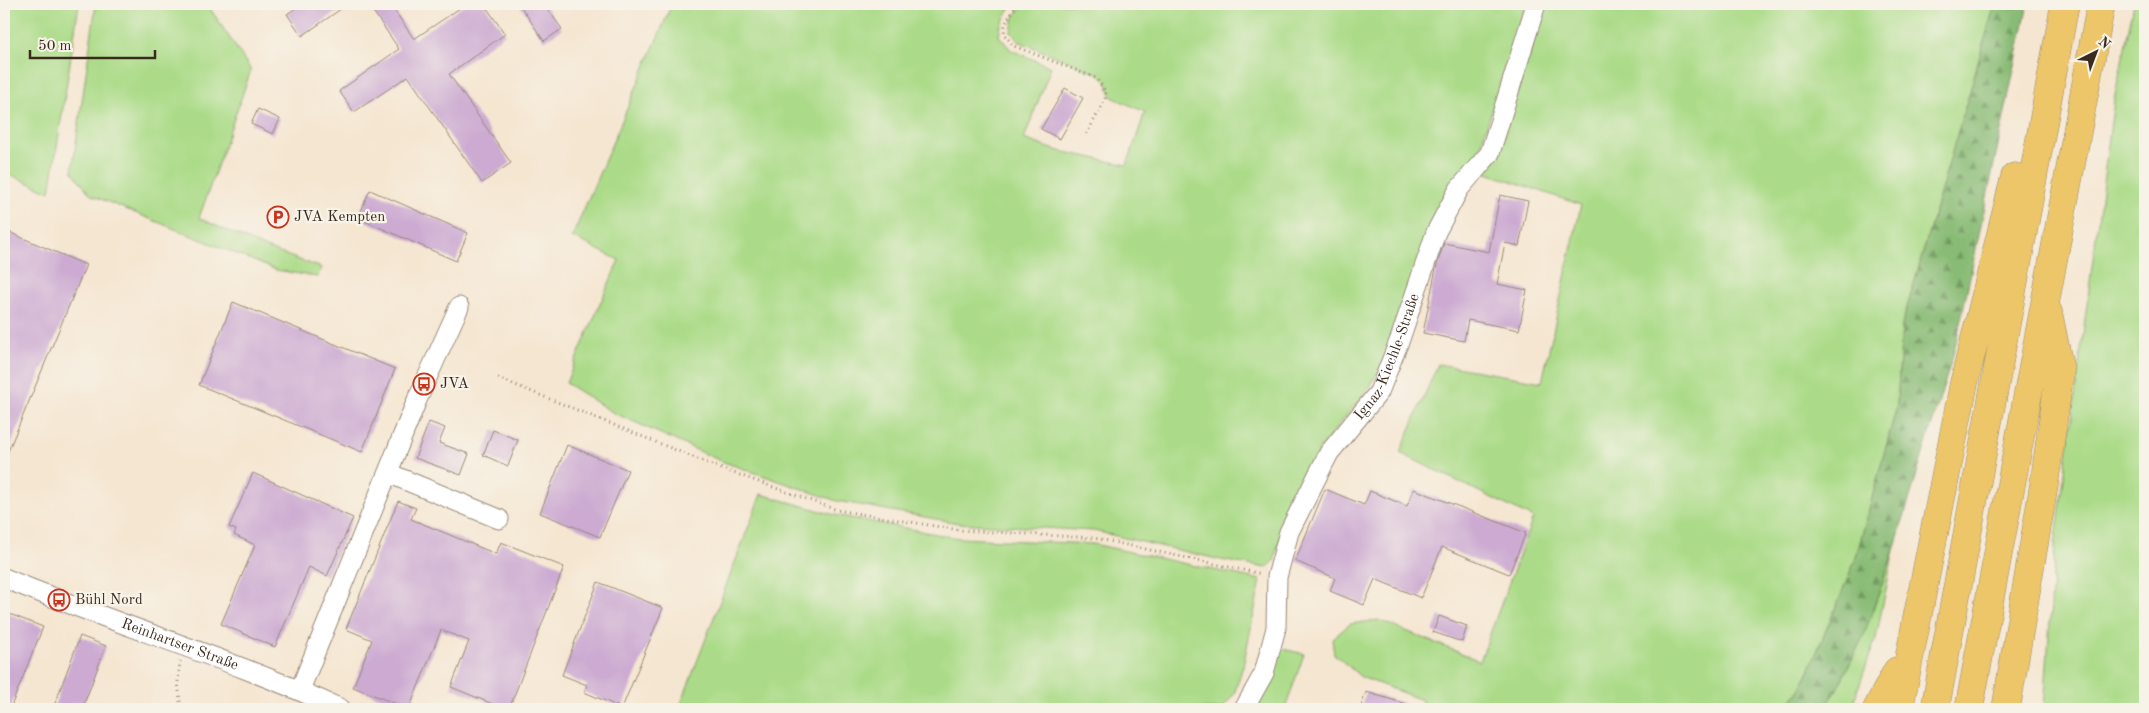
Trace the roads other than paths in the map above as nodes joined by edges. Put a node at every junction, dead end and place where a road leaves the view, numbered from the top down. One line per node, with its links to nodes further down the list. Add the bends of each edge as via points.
1 (1536, 4): 14 (street, Ignaz-Kiechle-Straße, via 1490,153 1459,189 1436,232 1400,340 1378,392 1329,453 1289,532 1277,577 1276,628 1264,673)
2 (2065, 4): 4 (highway)
3 (2100, 4): 5 (highway)
4 (2046, 104): 10 (highway, via 2022,151 2017,170 1964,383); 17 (highway)
5 (2045, 299): 11 (highway, via 2060,371); 18 (highway)
6 (459, 306): 7 (street)
7 (388, 473): 8 (street); 12 (street)
8 (499, 519)
9 (4, 578): 12 (street, Reinhartser Straße)
10 (1911, 645): 15 (highway); 16 (highway)
11 (2016, 659): 19 (highway); 20 (highway)
12 (300, 690): 13 (street, Reinhartser Straße)
13 (341, 709)
14 (1244, 709)
15 (1877, 709)
16 (1899, 709)
17 (1935, 709)
18 (1969, 709)
19 (2006, 709)
20 (2021, 709)

